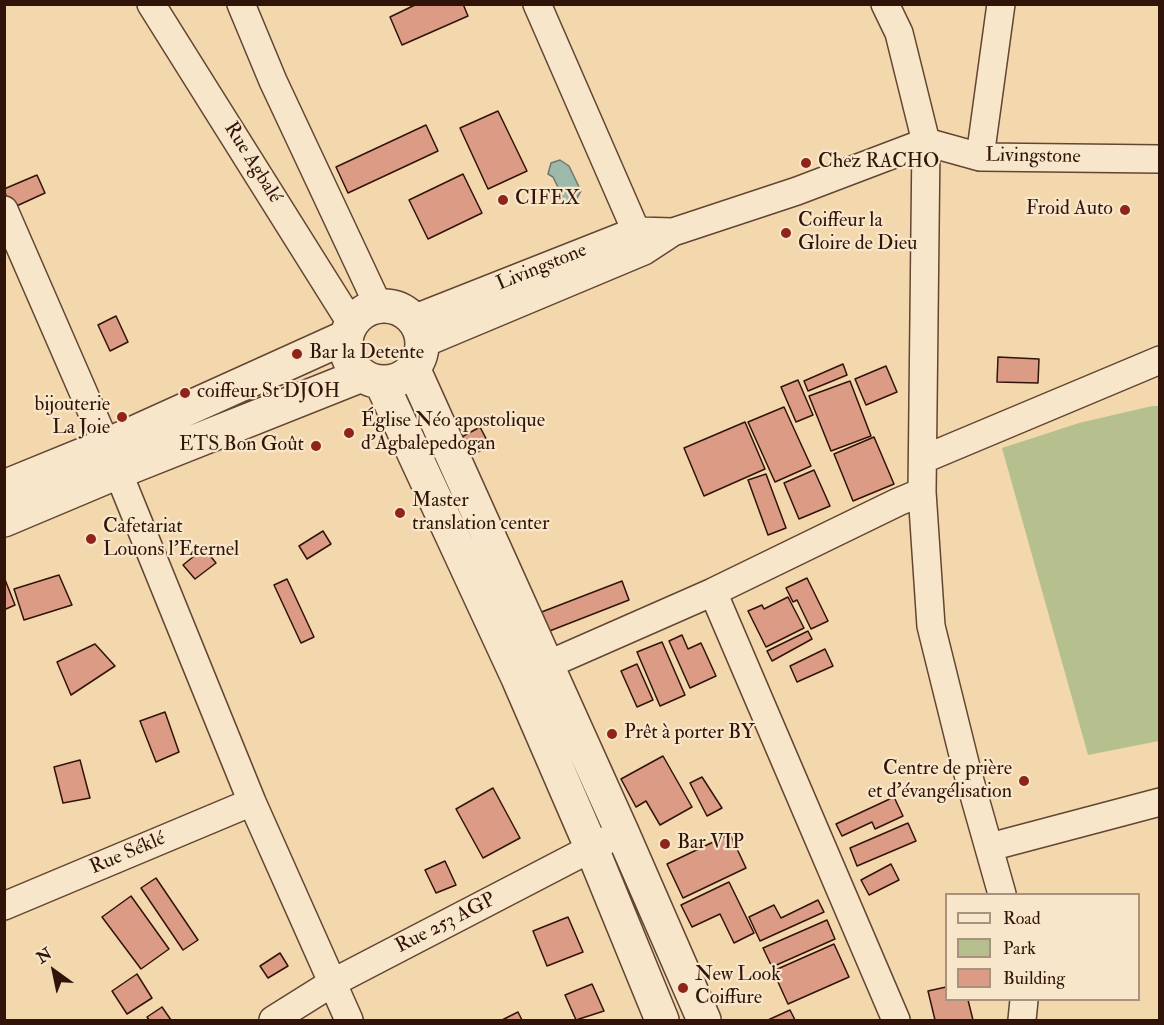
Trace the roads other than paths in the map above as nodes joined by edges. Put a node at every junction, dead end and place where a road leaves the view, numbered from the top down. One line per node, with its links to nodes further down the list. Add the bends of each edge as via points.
1 (151, 4): 12 (street, Rue Agbalé)
2 (241, 4): 11 (street)
3 (537, 4): 10 (street)
4 (885, 4): 6 (street, via 899,33)
5 (1001, 4): 7 (street)
6 (926, 142): 7 (street, Livingstone); 10 (street, Livingstone, via 797,191); 17 (street)
7 (980, 157): 8 (street, Livingstone)
8 (1160, 159)
9 (4, 210): 16 (street)
10 (640, 241): 13 (street, Livingstone)
11 (378, 305): 12 (street, via 361,312); 13 (street, via 403,310)
12 (349, 330): 15 (street, via 346,351 351,365); 16 (street)
13 (416, 344): 15 (street, via 399,379); 22 (street)
14 (1160, 360): 17 (street)
15 (371, 379): 16 (street); 27 (street, via 518,678)
16 (112, 458): 18 (street); 20 (street); 23 (street)
17 (924, 459): 19 (street)
18 (4, 487)
19 (922, 492): 21 (street); 26 (street, via 931,626)
20 (4, 520)
21 (713, 592): 22 (street); 36 (street)
22 (547, 665): 25 (street)
23 (252, 802): 29 (street, Rue Séklé); 30 (street)
24 (1160, 802): 26 (street)
25 (622, 832): 27 (street, Rue 253 AGP); 35 (street)
26 (990, 847): 28 (street)
27 (592, 849): 30 (street, Rue 253 AGP); 34 (street)
28 (1002, 893)
29 (4, 906)
30 (332, 983): 32 (street, Rue 253 AGP); 33 (street)
31 (1024, 1001): 37 (street)
32 (273, 1020)
33 (349, 1020)
34 (662, 1020)
35 (704, 1020)
36 (896, 1020)
37 (1022, 1020)

